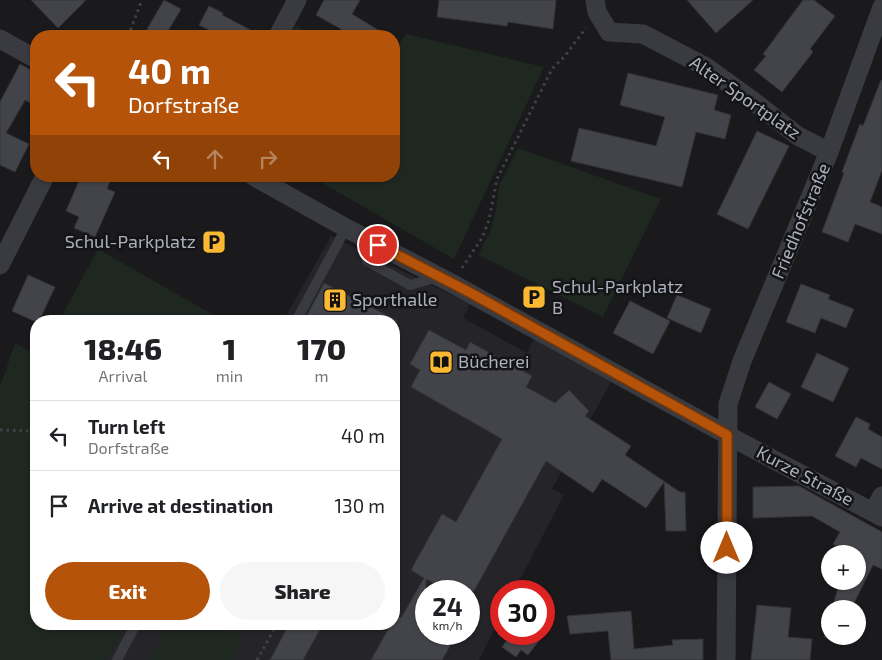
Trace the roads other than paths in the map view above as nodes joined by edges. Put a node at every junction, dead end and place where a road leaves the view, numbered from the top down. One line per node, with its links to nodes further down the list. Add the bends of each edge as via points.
1 (297, 0): 4 (street)
2 (596, 6): 7 (street, Alter Sportplatz, via 609,32 643,34 698,63 798,136)
3 (882, 7): 7 (street, Friedhofstraße)
4 (281, 30)
5 (0, 39): 6 (street)
6 (30, 56)
7 (830, 152): 13 (street, Friedhofstraße, via 742,361 728,404)
8 (42, 182): 11 (street)
9 (264, 182): 10 (street, Kurze Straße)
10 (352, 231): 12 (lane); 13 (street, Kurze Straße)
11 (0, 265)
12 (300, 315)
13 (727, 435): 14 (street, Kurze Straße); 17 (street, Friedhofstraße)
14 (879, 509)
15 (133, 630): 16 (lane)
16 (117, 660)
17 (726, 660)

